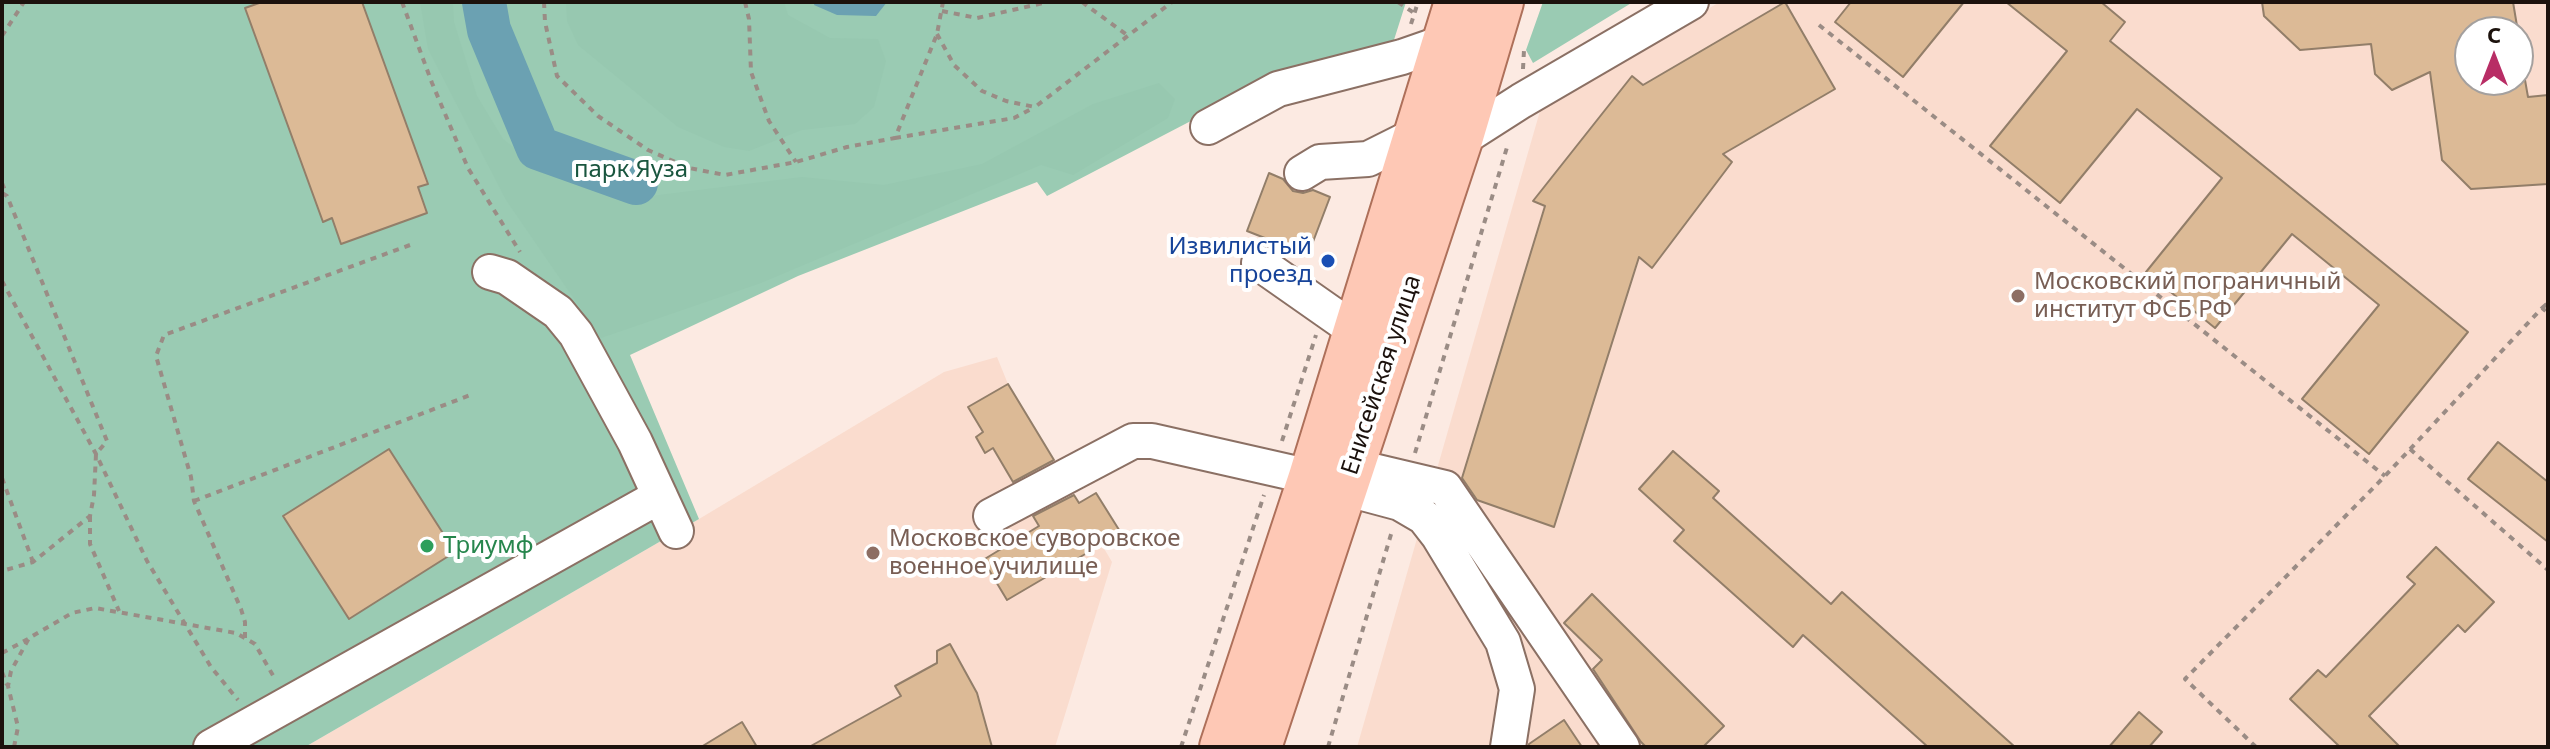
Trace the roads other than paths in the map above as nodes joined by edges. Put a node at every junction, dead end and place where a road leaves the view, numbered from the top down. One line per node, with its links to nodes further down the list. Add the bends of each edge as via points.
1 (1501, 2): 6 (main road, Енисейская улица)
2 (1691, 2): 6 (street)
3 (1439, 19): 4 (street, via 1402,57 1278,89); 5 (main road, Енисейская улица)
4 (1208, 127)
5 (1416, 135): 7 (street, via 1368,159 1320,162); 10 (main road, Енисейская улица)
6 (1460, 140): 11 (main road, Енисейская улица)
7 (1302, 173)
8 (1259, 263): 10 (street)
9 (490, 272): 13 (street, via 507,277 558,312 576,334)
10 (1340, 320): 11 (main road, Енисейская улица)
11 (1320, 474): 12 (street); 14 (street, via 1133,441); 17 (main road, Енисейская улица); 18 (main road, Енисейская улица)
12 (1404, 491): 19 (street, via 1438,535 1503,642 1517,689); 20 (street, via 1445,488)
13 (660, 496): 15 (street); 16 (street)
14 (991, 516)
15 (676, 531)
16 (211, 747)
17 (1222, 747)
18 (1259, 747)
19 (1508, 747)
20 (1622, 747)

